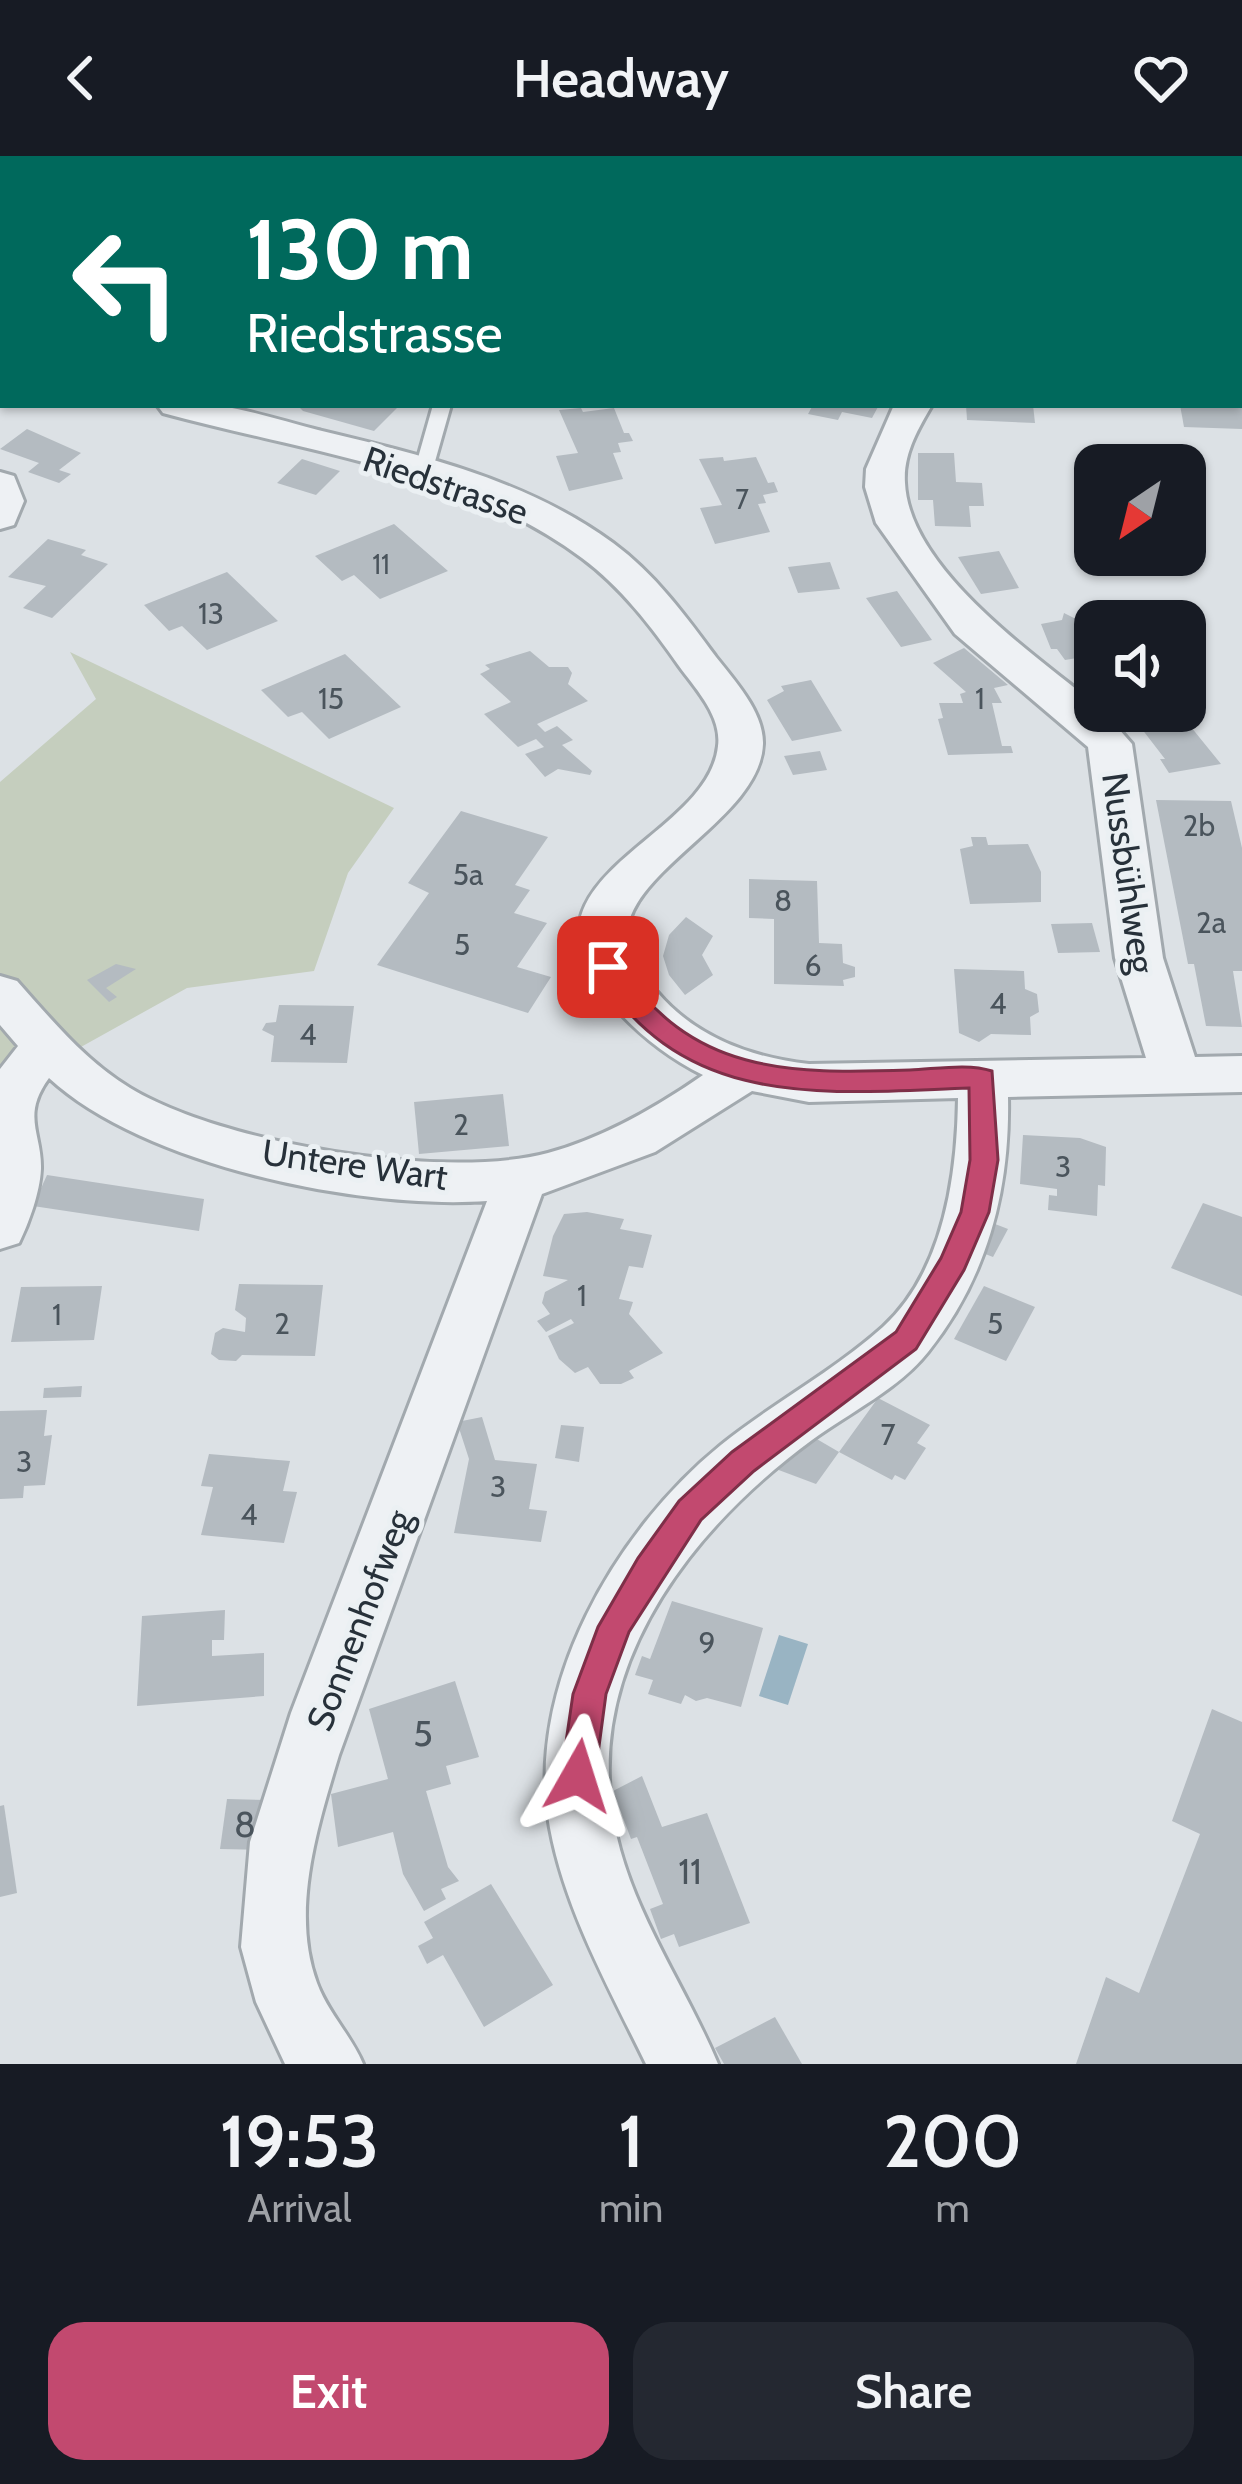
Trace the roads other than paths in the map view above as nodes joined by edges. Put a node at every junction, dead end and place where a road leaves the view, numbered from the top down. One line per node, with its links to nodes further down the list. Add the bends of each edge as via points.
1 (187, 408): 4 (street, Riedstrasse)
2 (441, 408): 4 (lane)
3 (911, 408): 11 (street, Nussbühlweg, via 888,450 885,503 956,610 1110,744 1145,992)
4 (423, 472): 9 (street, Riedstrasse, via 526,508 601,553 662,611 735,717 735,772 625,880 602,939 624,993 669,1034)
5 (0, 484): 6 (street)
6 (0, 517)
7 (0, 993): 8 (street, Untere Wart)
8 (45, 1046): 13 (street, Untere Wart, via 112,1102 170,1130 308,1165 410,1180); 14 (street, via 16,1084 6,1129 15,1168)
9 (741, 1073): 12 (street, Riedstrasse, via 808,1083); 13 (street, Untere Wart, via 630,1139)
10 (1242, 1074): 11 (street, Riedstrasse)
11 (1179, 1075): 12 (street, Riedstrasse)
12 (983, 1078): 16 (street, via 975,1212 924,1315 906,1340 690,1510 615,1627 590,1694 578,1804 606,1900)
13 (519, 1179): 15 (street, Sonnenhofweg, via 323,1713 280,1860 273,1934 281,1974)
14 (0, 1228)
15 (328, 2064)
16 (683, 2064)

